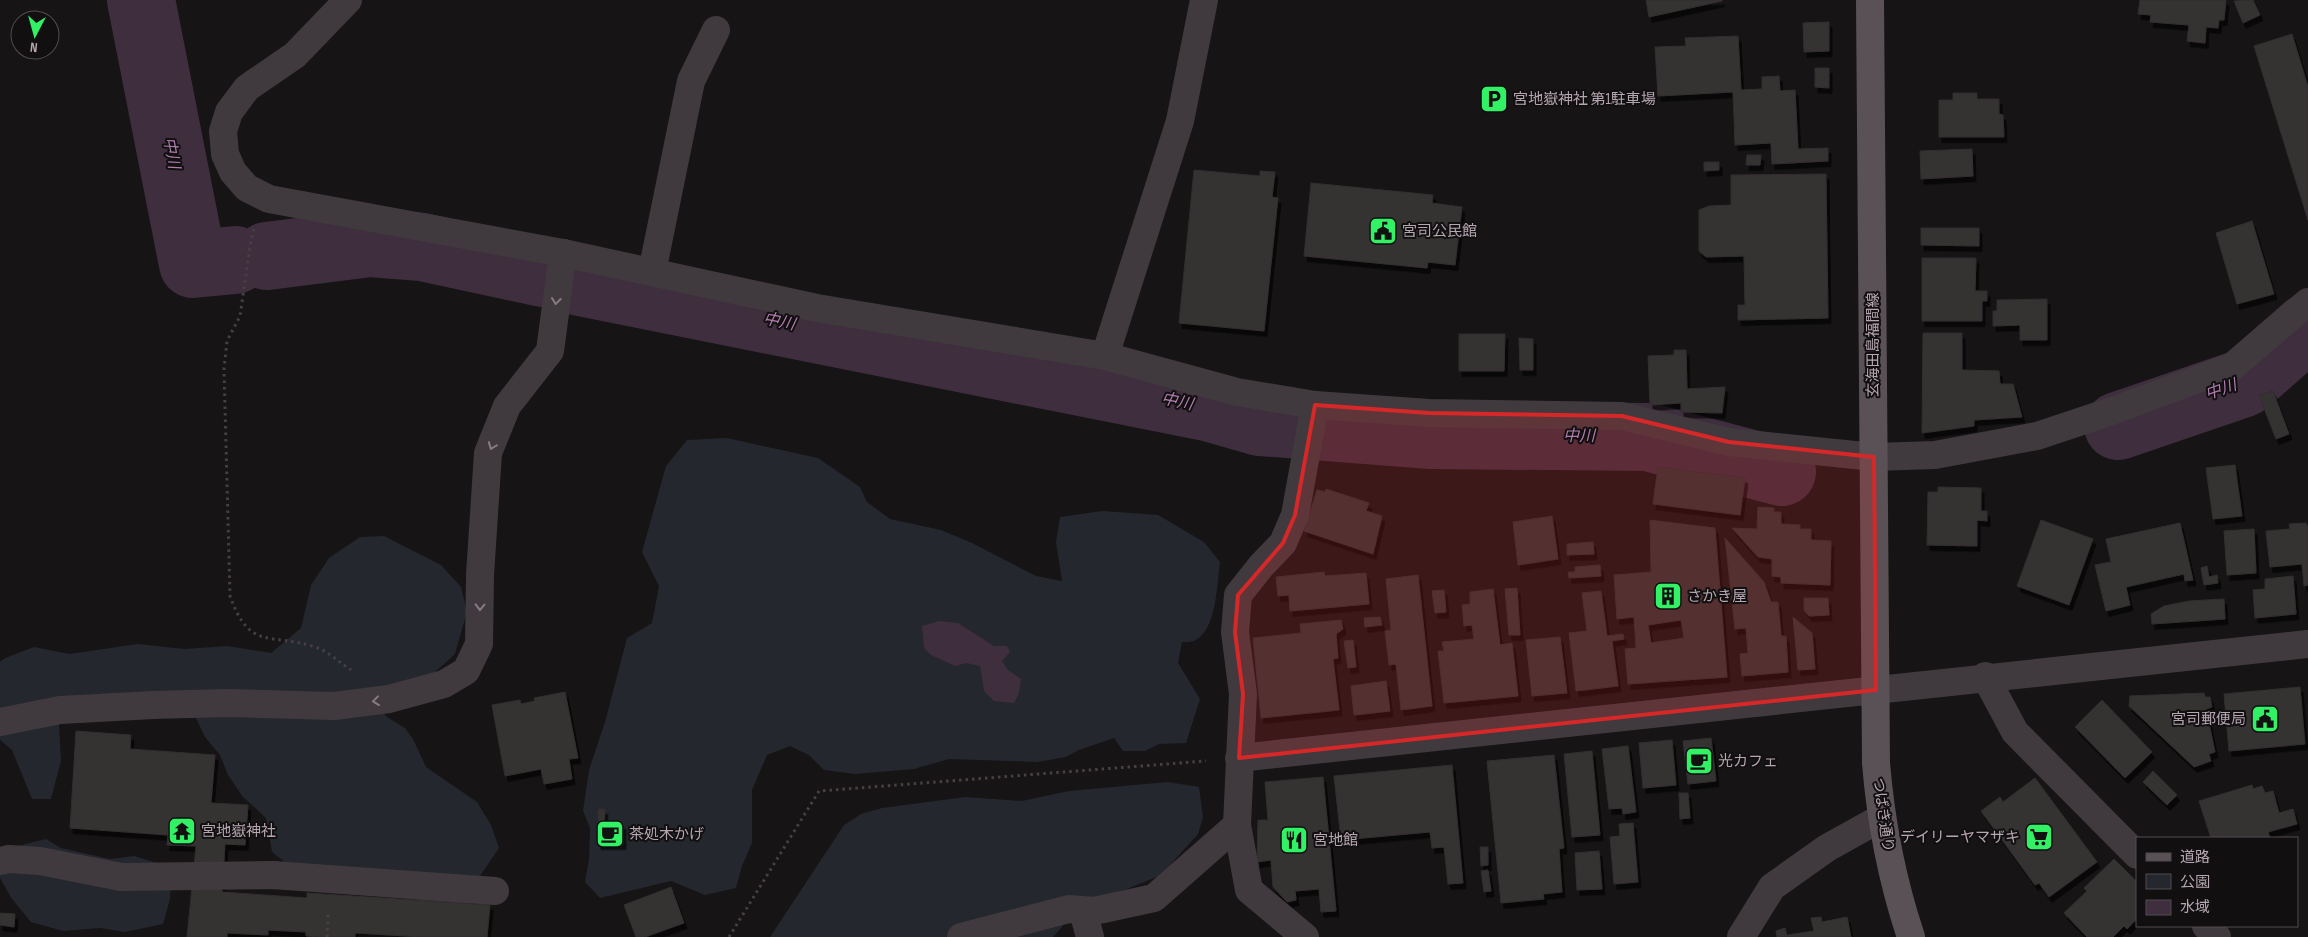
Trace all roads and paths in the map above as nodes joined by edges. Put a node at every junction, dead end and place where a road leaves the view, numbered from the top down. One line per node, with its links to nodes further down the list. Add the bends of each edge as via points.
1 (348, 0): 5 (street, via 295,54 247,88 229,112 223,131 225,154 233,172 247,188)
2 (1204, 0): 9 (street, via 1180,121)
3 (1870, 0): 11 (main road, 玄海田島福間線)
4 (716, 30): 7 (street, via 691,80)
5 (269, 199): 6 (street); 15 (path, via 259,215 251,240 240,316 226,341 230,596 237,616 253,634 317,647)
6 (563, 253): 7 (street); 15 (street, one-way to 15, via 550,352 508,406 488,453 479,644 466,671 444,684)
7 (652, 272): 9 (street, via 817,308)
8 (2308, 302): 11 (street, via 2233,366 2112,411 2037,436 1935,455)
9 (1105, 356): 10 (street, via 1237,392)
10 (1315, 405): 11 (street, via 1429,413 1622,416 1729,442); 17 (street, via 1295,515 1283,543 1238,595 1235,632 1243,694)
11 (1874, 457): 14 (main road, 玄海田島福間線)
12 (2308, 644): 13 (street)
13 (1985, 676): 14 (street); 20 (street, via 2015,732)
14 (1876, 690): 17 (street); 18 (main road, つばき通り, via 1876,764)
15 (390, 699): 16 (street, one-way to 16, via 334,706 229,703 60,710)
16 (0, 722)
17 (1239, 758): 19 (street); 27 (path, via 819,791)
18 (1881, 818): 31 (street, via 1827,848 1772,887); 32 (main road, つばき通り, via 1890,866)
19 (1237, 825): 23 (street, via 1154,898); 30 (street, via 1249,890)
20 (2136, 854)
21 (0, 861): 22 (street, via 40,861 121,877 273,875)
22 (495, 891)
23 (1083, 911): 28 (street, via 1069,909); 29 (street)
24 (327, 925): 26 (path)
25 (2207, 927): 33 (street)
26 (326, 937)
27 (729, 937)
28 (961, 937)
29 (1090, 937)
30 (1305, 937)
31 (1741, 937)
32 (1911, 937)
33 (2218, 937)

